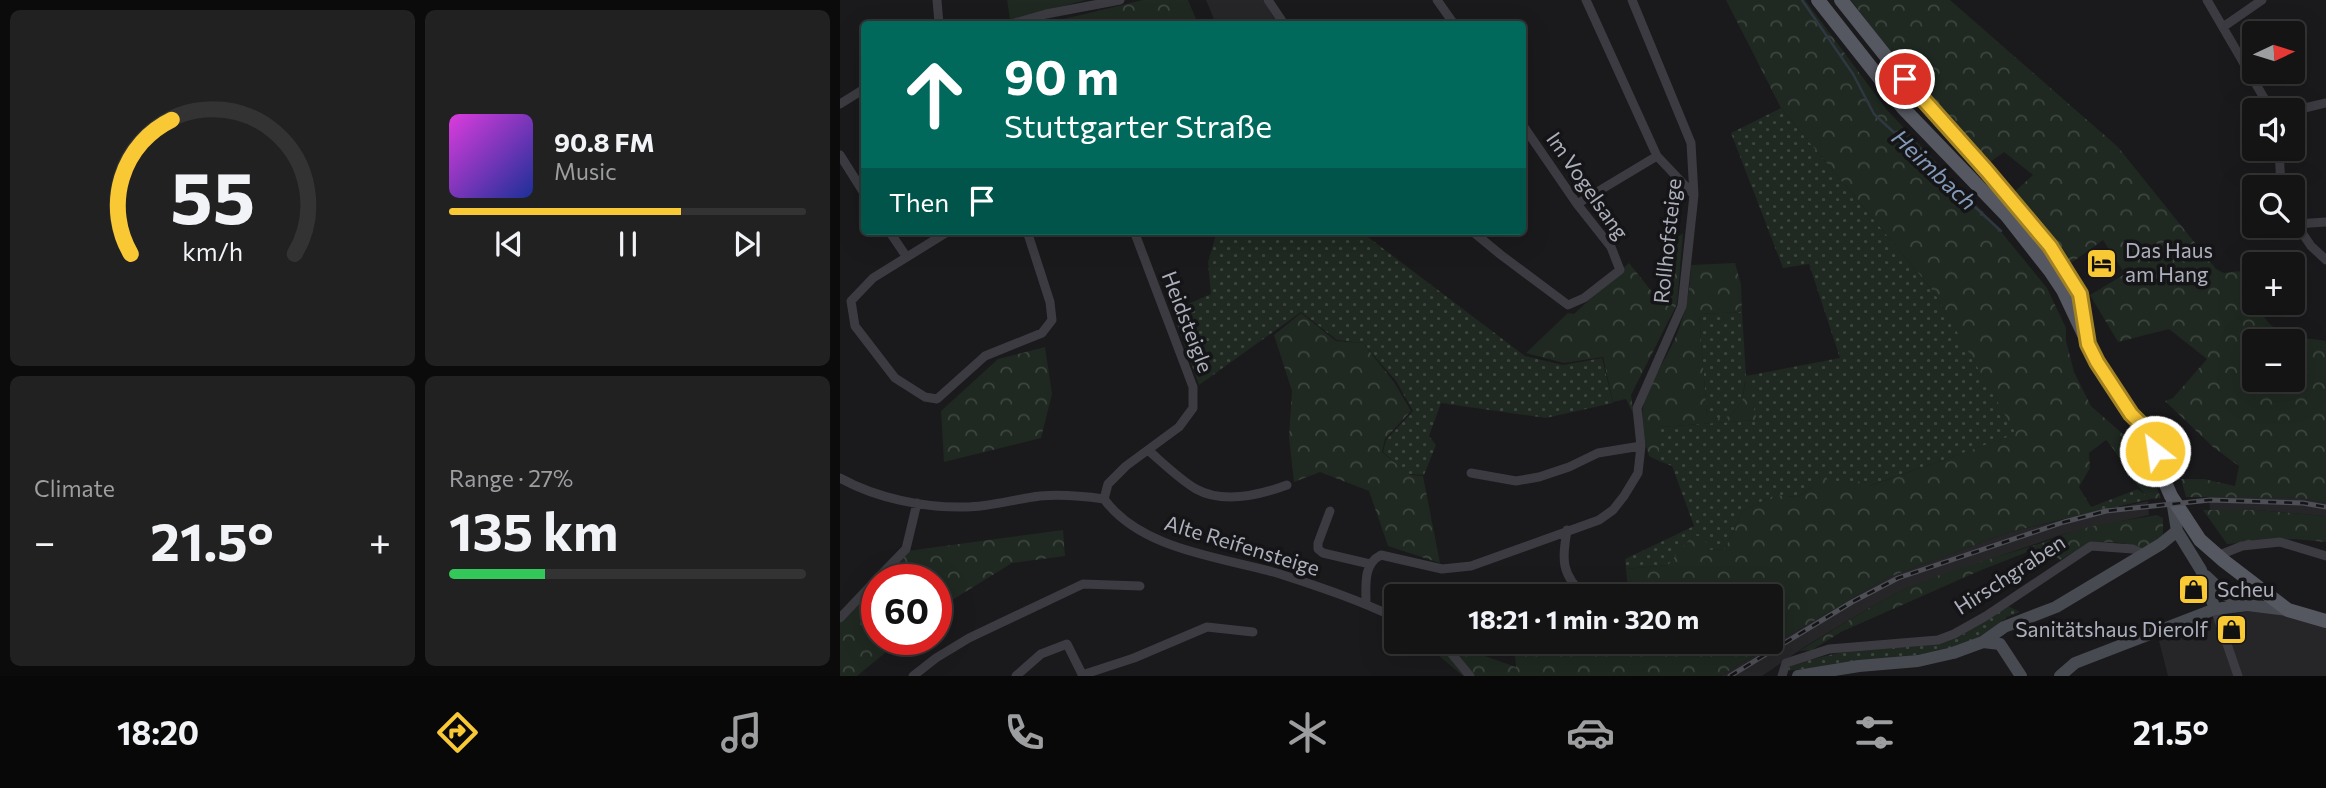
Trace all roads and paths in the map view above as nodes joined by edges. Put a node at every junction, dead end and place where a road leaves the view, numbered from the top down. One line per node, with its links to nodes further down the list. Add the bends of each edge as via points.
1 (937, 0): 11 (street)
2 (1121, 0): 12 (street)
3 (1268, 0): 13 (street)
4 (1437, 0): 14 (street)
5 (1586, 0): 23 (street)
6 (1632, 0): 25 (street, Rollhofsteige, via 1691,143)
7 (1818, 0): 37 (main road, via 1903,108 2007,216 2051,272)
8 (1842, 0): 37 (main road, via 1920,99 2050,246 2080,294)
9 (2207, 0): 15 (street)
10 (2262, 0): 15 (street)
11 (939, 21)
12 (1022, 21)
13 (1282, 21)
14 (1452, 21)
15 (2223, 27): 17 (street)
16 (861, 91): 19 (street)
17 (2264, 98)
18 (2326, 103): 20 (street)
19 (840, 104)
20 (2305, 108)
21 (1526, 130): 26 (street, Im Vogelsang)
22 (840, 155): 24 (street)
23 (1657, 156): 25 (street); 26 (street)
24 (861, 188)
25 (1694, 195): 38 (street, Rollhofsteige, via 1682,306 1637,408)
26 (1577, 204): 33 (street, Im Vogelsang, via 1611,247 1620,270 1568,305)
27 (2305, 221): 28 (street)
28 (2326, 222)
29 (892, 235): 35 (street)
30 (942, 235): 35 (street)
31 (1028, 235): 35 (street, via 1052,320 1042,333 985,356 937,399 925,397 895,378 855,326 852,314 851,301 873,278)
32 (1135, 235): 39 (street, Heidsteigle, via 1193,387 1193,408 1179,426)
33 (1477, 235)
34 (2305, 237): 36 (street)
35 (906, 256)
36 (2326, 260)
37 (2088, 344): 43 (main road, via 2123,404 2152,435 2157,464)
38 (1641, 446): 40 (street, via 1598,453 1569,467 1516,481); 47 (street, Rollhofsteige, via 1638,472 1613,509 1599,520)
39 (1148, 450): 42 (street, via 1196,489 1215,496 1250,496); 44 (street, Heidsteigle, via 1108,484)
40 (1471, 473)
41 (840, 478): 45 (street, via 857,488)
42 (1287, 485)
43 (2171, 496): 48 (street); 49 (main road)
44 (1104, 499): 45 (street, via 1042,496 966,508); 59 (street, Alte Reifensteige, via 1113,511 1161,543)
45 (917, 503): 53 (street, via 906,549)
46 (1330, 511): 54 (street, Rollhofsteige, via 1318,549)
47 (1567, 530): 54 (street, Rollhofsteige, via 1471,565 1442,569 1381,555); 56 (street, via 1562,560)
48 (2178, 531): 50 (street, Hirschgraben); 55 (street)
49 (2200, 540): 51 (main road); 55 (street)
50 (2144, 554): 66 (street, Hirschgraben, via 2056,607); 75 (street, Hirschgraben, via 2091,546 1954,634 1938,640 1829,649 1786,663)
51 (2217, 556): 52 (street, via 2242,546 2280,542); 62 (main road)
52 (2326, 556)
53 (892, 564)
54 (1370, 564): 59 (street)
55 (2201, 570): 60 (street, via 2226,595); 61 (street)
56 (1573, 584)
57 (1140, 586): 72 (street, via 1083,584 969,638)
58 (861, 596): 64 (street)
59 (1366, 603): 63 (street, Alte Reifensteige)
60 (2248, 605): 61 (street); 62 (street)
61 (2215, 609): 78 (street, via 2075,663); 79 (street)
62 (2288, 610): 65 (main road)
63 (1384, 612)
64 (840, 618)
65 (2326, 621)
66 (2004, 627): 68 (street, Hirschgraben); 69 (street, Hirschgraben)
67 (1253, 632): 71 (street, via 1207,627)
68 (1983, 642): 69 (street); 76 (street, Hirschgraben, via 1918,661)
69 (2000, 644): 77 (street)
70 (1452, 654): 74 (street)
71 (1082, 675): 73 (street, via 1068,644 1041,654)
72 (914, 676)
73 (1016, 676)
74 (1469, 676)
75 (1782, 676)
76 (1798, 676)
77 (2021, 676)
78 (2060, 676)
79 (2238, 676)

